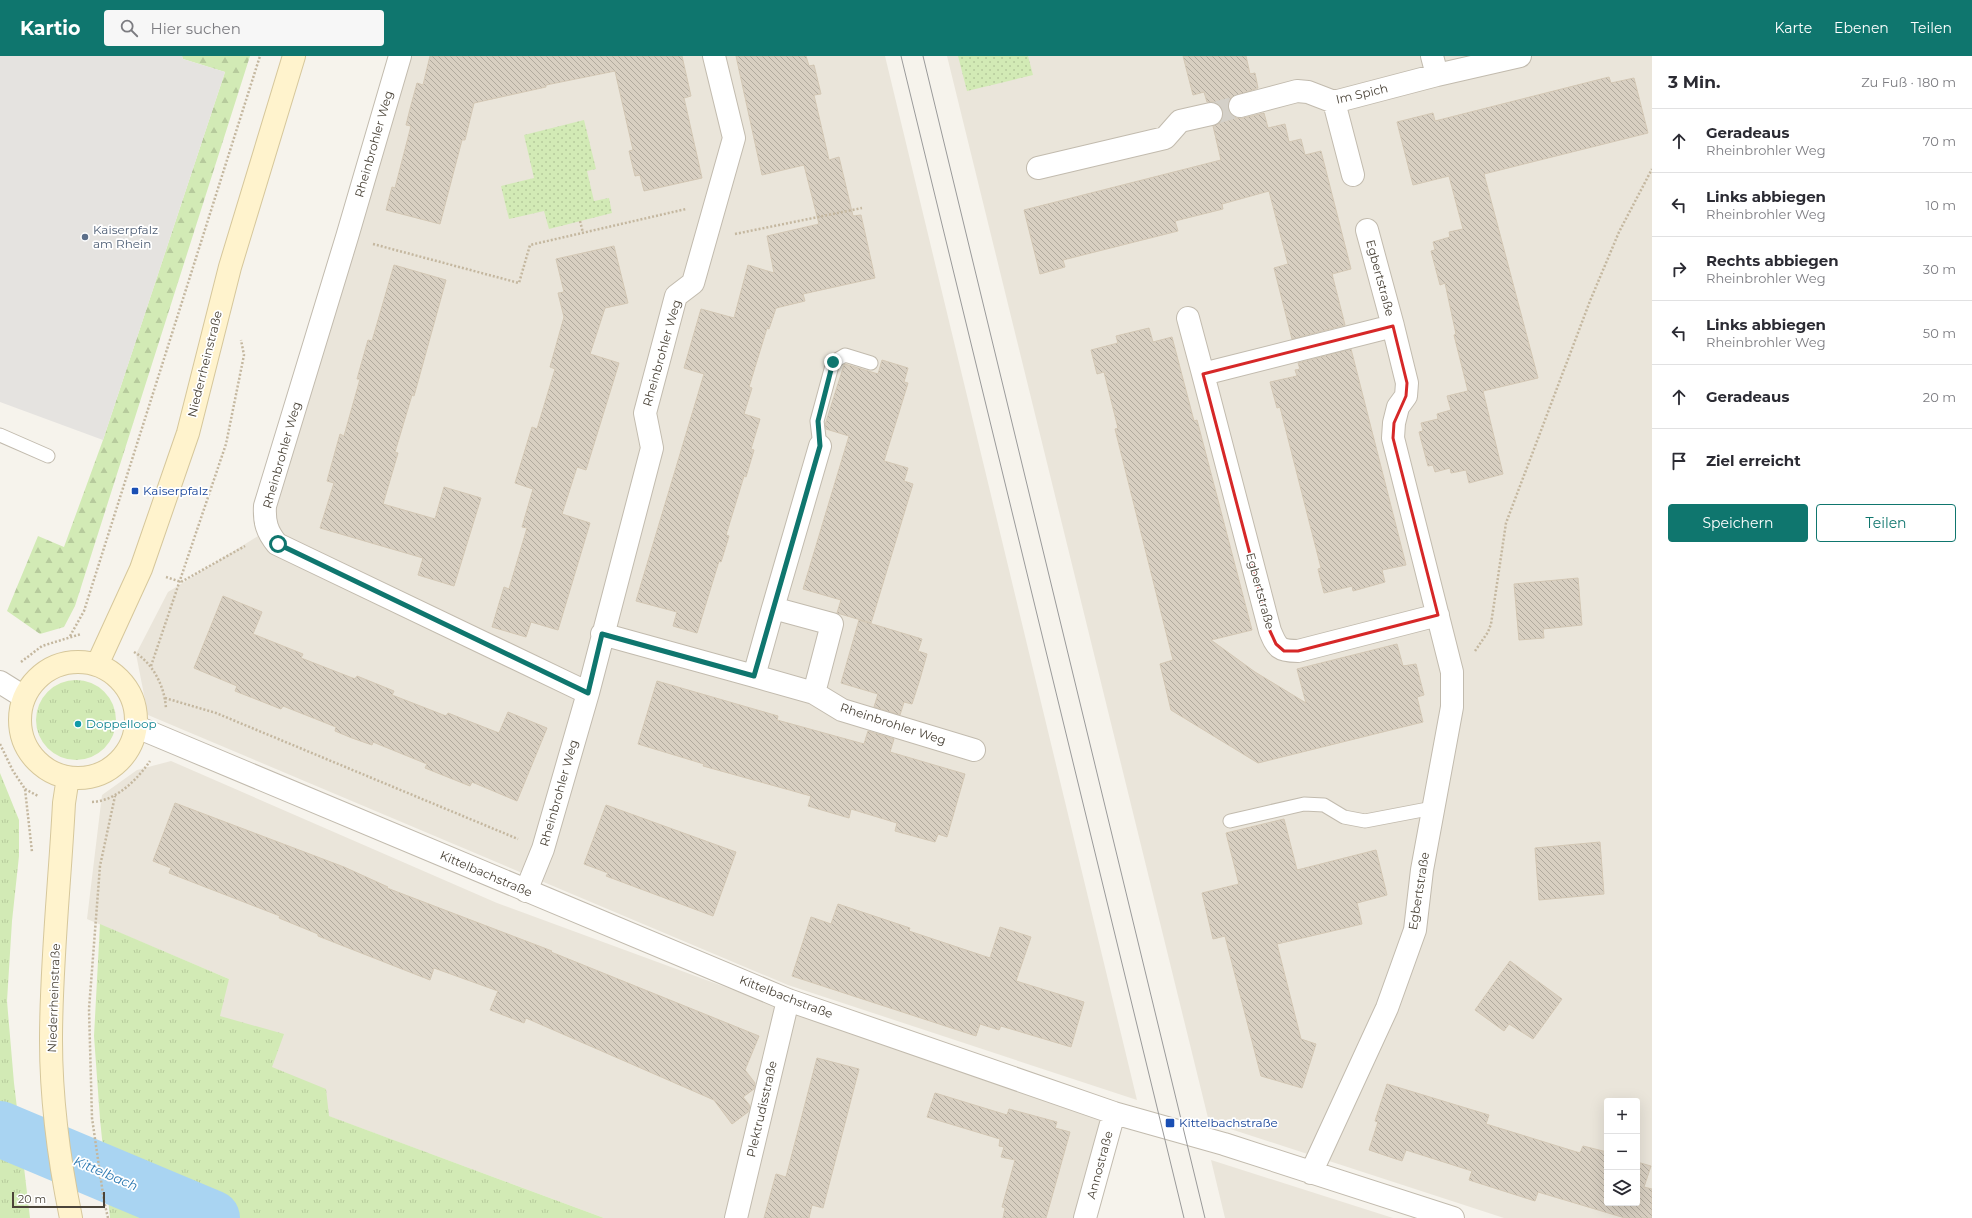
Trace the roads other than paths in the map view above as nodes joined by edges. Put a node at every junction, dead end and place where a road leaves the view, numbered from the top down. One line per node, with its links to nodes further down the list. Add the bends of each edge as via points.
1 (294, 56): 22 (main road, Niederrheinstraße, via 230,267 188,433 141,570)
2 (400, 56): 25 (street, Rheinbrohler Weg, via 265,506 264,518 268,533 278,544)
3 (714, 56): 21 (street, Rheinbrohler Weg, via 734,138 693,283 676,296 645,413 652,448)
4 (1520, 56): 5 (street, Im Spich)
5 (1434, 65): 6 (street, Im Spich)
6 (1334, 102): 7 (street, Im Spich, via 1308,92 1297,91); 10 (street)
7 (1240, 106)
8 (1210, 114): 9 (street, via 1180,121 1164,138)
9 (1038, 168)
10 (1353, 175)
11 (1367, 230): 13 (street, Egbertstraße)
12 (1188, 318): 15 (street, Egbertstraße)
13 (1393, 326): 15 (street, Egbertstraße); 20 (street, Egbertstraße, via 1407,383 1406,396 1398,408 1394,422 1393,438)
14 (871, 363): 17 (lane, via 845,355 833,362 818,421)
15 (1204, 374): 20 (street, Egbertstraße, via 1270,632 1276,644 1284,651 1298,651)
16 (0, 435): 18 (lane)
17 (820, 446): 19 (street)
18 (48, 456)
19 (773, 608): 23 (street); 26 (street, via 832,624)
20 (1438, 615): 31 (street, Egbertstraße, via 1452,672 1452,707)
21 (602, 634): 23 (street, Rheinbrohler Weg); 25 (street, Rheinbrohler Weg)
22 (97, 665): 27 (main road, via 76,663 54,668 37,680); 28 (main road, via 116,676 127,688 136,705)
23 (754, 676): 26 (street, Rheinbrohler Weg)
24 (0, 682): 27 (street)
25 (588, 693): 33 (street, Rheinbrohler Weg, via 543,849)
26 (814, 693): 29 (street, Rheinbrohler Weg, via 842,710)
27 (24, 697): 30 (main road, via 19,717 20,736 31,755 47,770)
28 (137, 727): 30 (main road, via 128,751 110,768 88,777); 33 (street, Kittelbachstraße)
29 (974, 750)
30 (68, 777): 37 (main road, Niederrheinstraße, via 64,803 51,1040 58,1143)
31 (1433, 808): 32 (lane, via 1364,821 1344,817 1324,805 1304,804); 36 (street, Egbertstraße, via 1414,930 1388,1008)
32 (1230, 821)
33 (526, 891): 34 (street, Kittelbachstraße)
34 (788, 1000): 35 (street, Kittelbachstraße); 38 (street, Plektrudisstraße)
35 (1114, 1113): 36 (street, Kittelbachstraße, via 1224,1144); 39 (street, Annostraße)
36 (1311, 1173): 40 (street, Kittelbachstraße)
37 (69, 1211)
38 (736, 1218)
39 (1085, 1218)
40 (1453, 1218)

